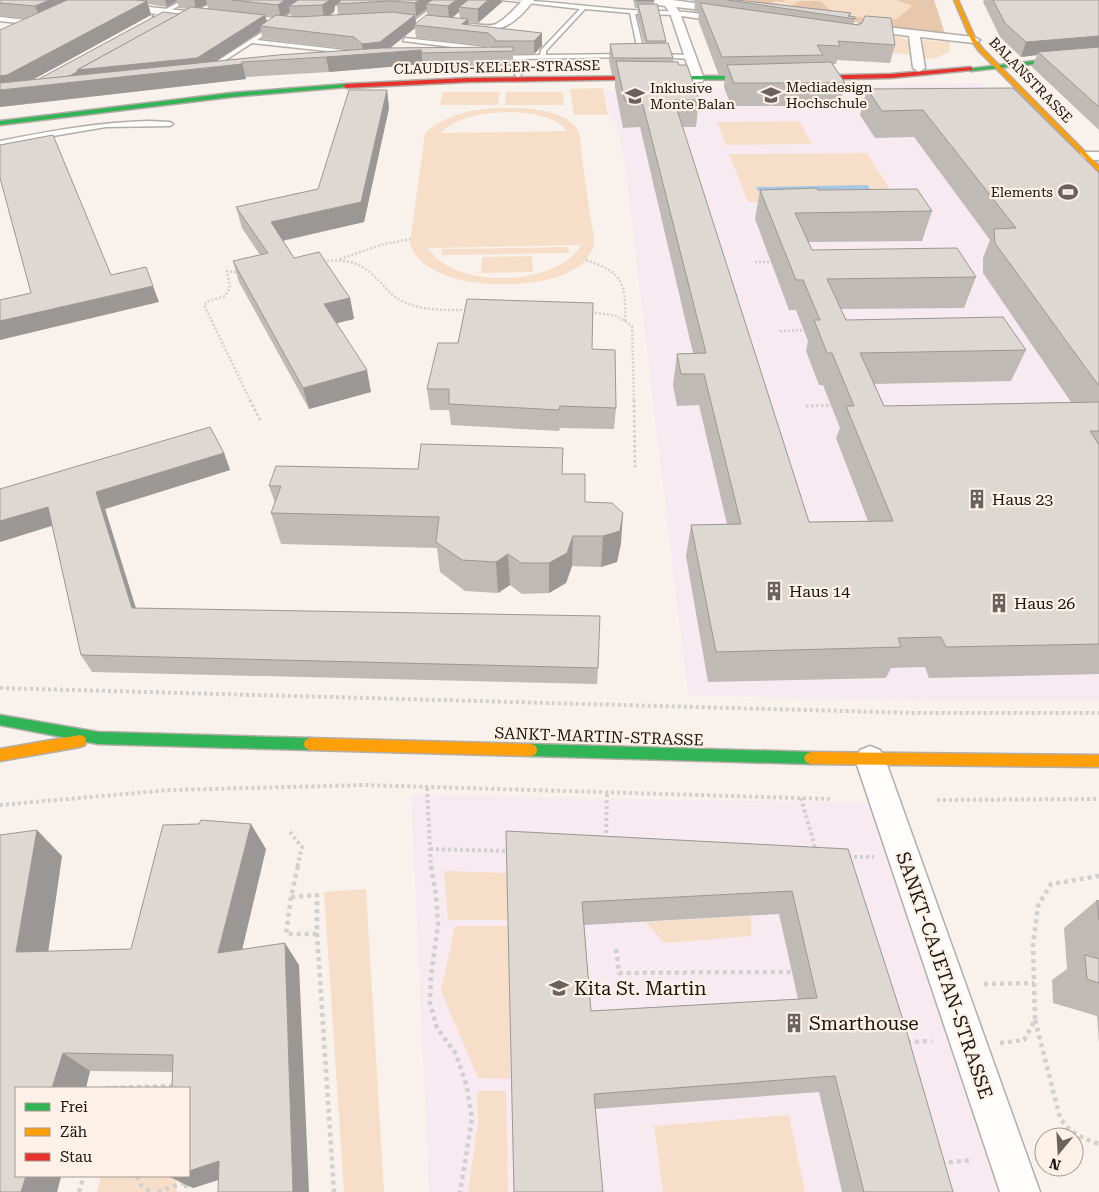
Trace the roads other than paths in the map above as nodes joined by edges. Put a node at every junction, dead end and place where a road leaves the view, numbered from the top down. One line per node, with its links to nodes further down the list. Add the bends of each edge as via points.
1 (57, 0): 11 (street)
2 (187, 0): 13 (lane)
3 (221, 0): 17 (lane)
4 (315, 0): 24 (lane)
5 (445, 0): 23 (lane)
6 (504, 0): 9 (lane)
7 (645, 0): 10 (street)
8 (956, 0): 33 (main road, BALANSTRASSE)
9 (527, 1): 12 (lane); 27 (street, via 502,27)
10 (668, 2): 15 (street); 16 (street)
11 (86, 4): 13 (street)
12 (583, 8): 14 (lane); 43 (lane, via 543,51)
13 (165, 11): 17 (street); 20 (lane)
14 (632, 12): 16 (lane); 38 (lane)
15 (743, 12)
16 (675, 13): 21 (lane); 44 (street)
17 (189, 17): 18 (street)
18 (226, 18)
19 (0, 19): 29 (lane, via 42,24)
20 (149, 20)
21 (725, 20)
22 (260, 22): 24 (street)
23 (412, 22): 25 (street)
24 (278, 23): 26 (street); 34 (lane)
25 (434, 24)
26 (298, 25)
27 (449, 26)
28 (855, 28): 30 (street)
29 (28, 31)
30 (914, 34): 33 (street); 46 (street)
31 (412, 35): 32 (lane)
32 (405, 40): 35 (lane); 41 (lane, via 488,50)
33 (974, 40): 45 (main road, BALANSTRASSE)
34 (251, 41): 39 (lane); 47 (lane, via 201,74)
35 (398, 46)
36 (1099, 49): 45 (main road, via 1065,50)
37 (1099, 55): 45 (main road)
38 (642, 56): 43 (lane); 44 (lane)
39 (359, 57)
40 (484, 57): 41 (lane)
41 (494, 57): 42 (lane)
42 (518, 57): 43 (lane); 48 (lane)
43 (543, 57)
44 (691, 57): 49 (street)
45 (992, 63): 46 (main road); 46 (main road, via 922,74 841,81 794,75); 55 (main road, BALANSTRASSE, via 1030,105)
46 (919, 68)
47 (218, 72)
48 (518, 75): 49 (main road, CLAUDIUS-KELLER-STRASSE); 51 (main road, CLAUDIUS-KELLER-STRASSE, via 322,82)
49 (698, 76): 50 (main road, CLAUDIUS-KELLER-STRASSE); 52 (main road, CLAUDIUS-KELLER-STRASSE, via 322,87)
50 (775, 76)
51 (0, 116)
52 (0, 123)
53 (170, 124): 54 (lane, via 106,126)
54 (0, 143)
55 (1092, 156): 56 (main road, BALANSTRASSE)
56 (1099, 170)
57 (0, 720): 58 (main road, SANKT-MARTIN-STRASSE)
58 (98, 738): 59 (main road, SANKT-MARTIN-STRASSE); 60 (main road, SANKT-MARTIN-STRASSE)
59 (0, 755)
60 (870, 759): 61 (main road, SANKT-MARTIN-STRASSE); 62 (street, SANKT-CAJETAN-STRASSE)
61 (1099, 761)
62 (1020, 1192)

